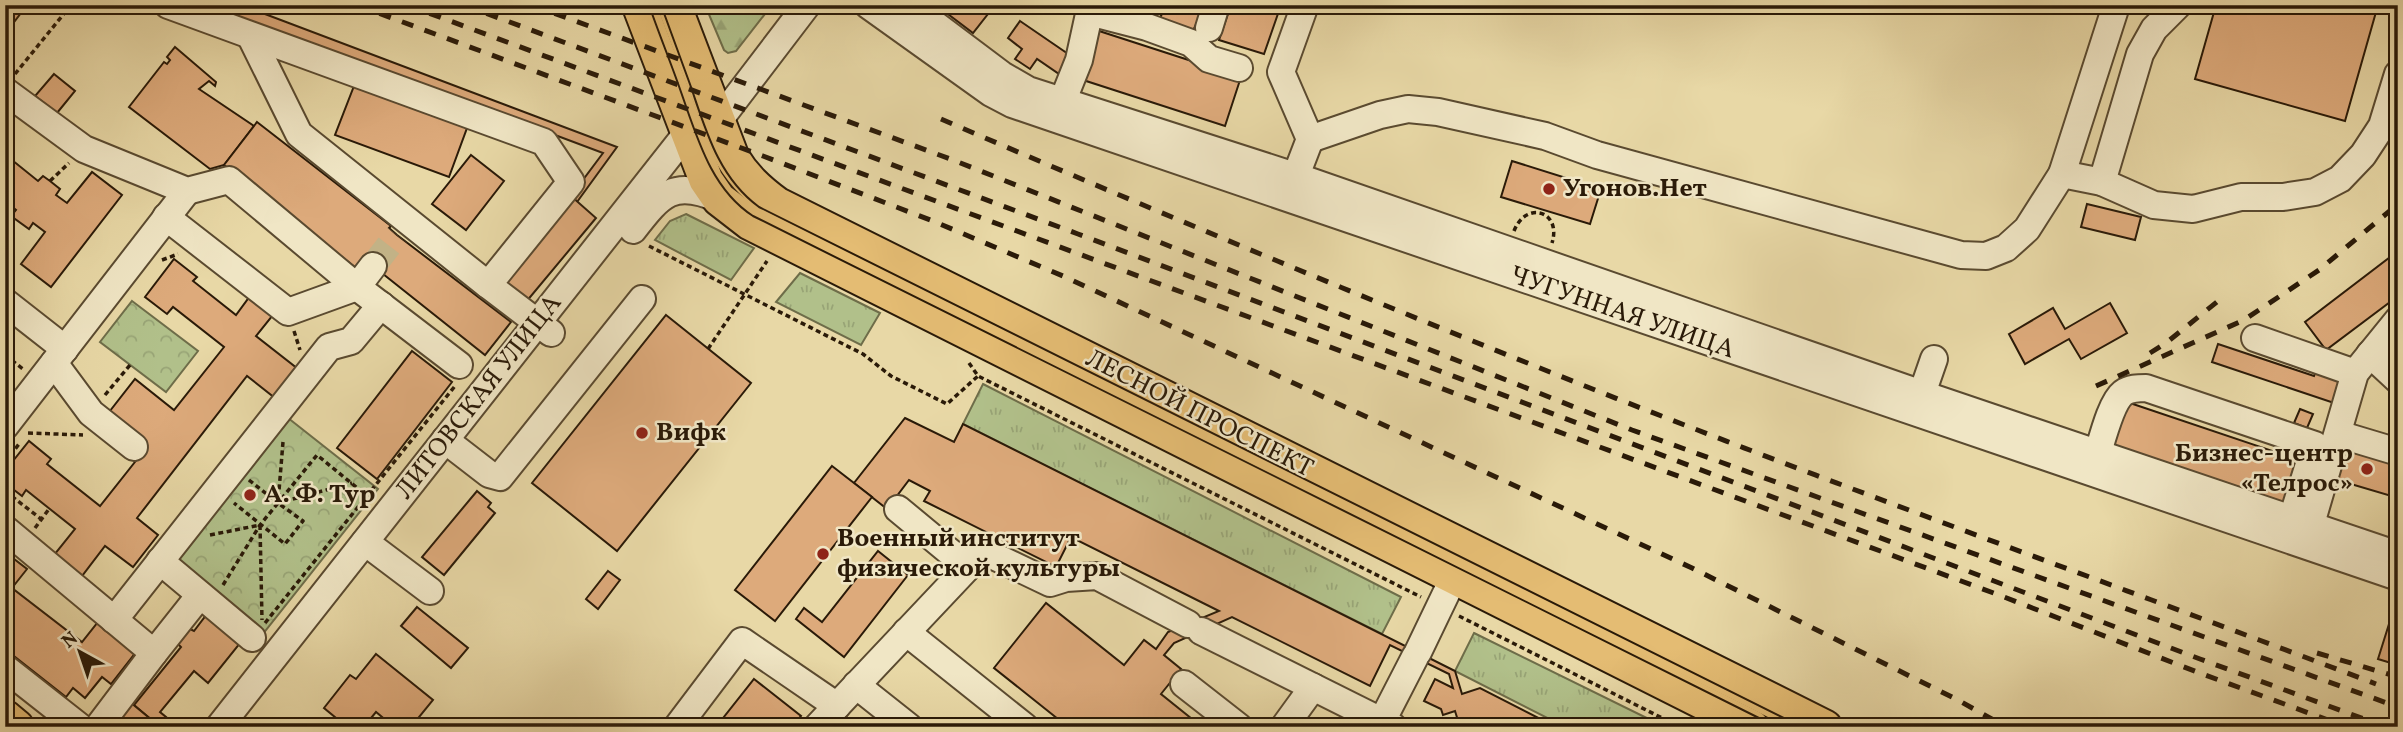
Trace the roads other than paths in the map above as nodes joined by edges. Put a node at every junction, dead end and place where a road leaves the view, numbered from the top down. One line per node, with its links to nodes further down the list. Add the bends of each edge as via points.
1 (168, 5): 12 (street)
2 (639, 5): 17 (main road, ЛЕСНОЙ ПРОСПЕКТ)
3 (674, 5): 17 (main road, ЛЕСНОЙ ПРОСПЕКТ)
4 (807, 5): 17 (street, ЛИТОВСКАЯ УЛИЦА)
5 (868, 5): 16 (street, ЧУГУННАЯ УЛИЦА, via 991,93 1012,104)
6 (909, 5): 16 (street, ЧУГУННАЯ УЛИЦА)
7 (1305, 5): 18 (street, via 1281,72)
8 (2178, 5): 11 (street)
9 (2114, 7): 11 (street); 19 (street)
10 (1090, 9): 13 (street, via 1191,43 1209,59); 16 (street, via 1079,60)
11 (2154, 29): 20 (street, via 2140,54)
12 (251, 37): 26 (street, via 299,134 403,227); 26 (street, via 544,142 571,182)
13 (1239, 68)
14 (2398, 74): 20 (street, via 2382,126 2363,155 2340,179 2315,192 2241,197 2193,209 2154,205)
15 (9, 83): 22 (street, via 84,149)
16 (1059, 110): 21 (street, ЧУГУННАЯ УЛИЦА)
17 (702, 128): 23 (main road, ЛЕСНОЙ ПРОСПЕКТ, via 706,180); 31 (street, ЛИТОВСКАЯ УЛИЦА); 42 (main road, ЛЕСНОЙ ПРОСПЕКТ, via 732,157 741,173 777,204)
18 (1310, 139): 19 (street, via 1408,109 1438,112 1545,136 1597,155 1961,255 1986,256 2006,248 2027,229); 21 (street)
19 (2062, 174): 20 (street)
20 (2102, 182)
21 (1292, 188): 38 (street, ЧУГУННАЯ УЛИЦА)
22 (187, 191): 24 (street); 25 (street, via 229,180)
23 (719, 199): 31 (street, ЛИТОВСКАЯ УЛИЦА, via 686,189 652,205); 42 (main road, ЛЕСНОЙ ПРОСПЕКТ, via 763,231)
24 (166, 217): 25 (street, via 288,312); 33 (street)
25 (365, 277): 29 (street)
26 (488, 285): 31 (street)
27 (642, 299): 43 (street, via 499,477)
28 (5, 302): 33 (street)
29 (380, 305): 36 (street); 50 (street, via 351,341 329,347)
30 (2398, 320): 35 (street)
31 (545, 328): 43 (street, ЛИТОВСКАЯ УЛИЦА)
32 (2255, 338): 35 (street)
33 (60, 356): 39 (street); 41 (street, via 91,413)
34 (1934, 359): 38 (street)
35 (2363, 364): 37 (street); 40 (street)
36 (459, 373)
37 (2398, 380)
38 (1919, 403): 45 (street, ЧУГУННАЯ УЛИЦА)
39 (18, 434)
40 (2338, 434): 44 (street); 48 (street)
41 (128, 441)
42 (1219, 442): 53 (main road, ЛЕСНОЙ ПРОСПЕКТ); 64 (main road, ЛЕСНОЙ ПРОСПЕКТ)
43 (452, 446): 49 (street, ЛИТОВСКАЯ УЛИЦА)
44 (2398, 452)
45 (2095, 463): 48 (street, ЧУГУННАЯ УЛИЦА); 48 (street, via 2115,403 2134,388 2146,388 2315,445)
46 (898, 509): 52 (street)
47 (5, 529): 57 (street)
48 (2298, 532): 51 (street, ЧУГУННАЯ УЛИЦА); 54 (street, ЧУГУННАЯ УЛИЦА)
49 (372, 547): 55 (street); 62 (street, ЛИТОВСКАЯ УЛИЦА)
50 (167, 552): 56 (street); 57 (street)
51 (2398, 555)
52 (968, 567): 58 (street); 66 (street, via 981,550 1050,583 1097,576)
53 (1454, 577): 69 (main road, ЛЕСНОЙ ПРОСПЕКТ); 70 (street)
54 (2398, 577)
55 (430, 591)
56 (206, 600): 59 (street); 60 (street)
57 (114, 620): 60 (street)
58 (906, 632): 65 (street); 79 (street)
59 (252, 638)
60 (154, 653): 73 (street)
61 (5, 668): 72 (street)
62 (269, 679): 74 (street, ЛИТОВСКАЯ УЛИЦА); 75 (street, ЛИТОВСКАЯ УЛИЦА)
63 (1184, 684): 80 (street)
64 (1741, 684): 69 (street); 82 (main road, ЛЕСНОЙ ПРОСПЕКТ)
65 (856, 685): 67 (street); 78 (street)
66 (1313, 687): 70 (street); 81 (street)
67 (837, 706): 76 (street, via 742,641); 77 (street)
68 (5, 717): 71 (main road)
69 (1733, 722)
70 (1385, 725)
71 (17, 727)
72 (80, 727)
73 (98, 727)
74 (219, 727)
75 (243, 727)
76 (677, 727)
77 (817, 727)
78 (909, 727)
79 (1026, 727)
80 (1239, 727)
81 (1284, 727)
82 (1825, 727)

